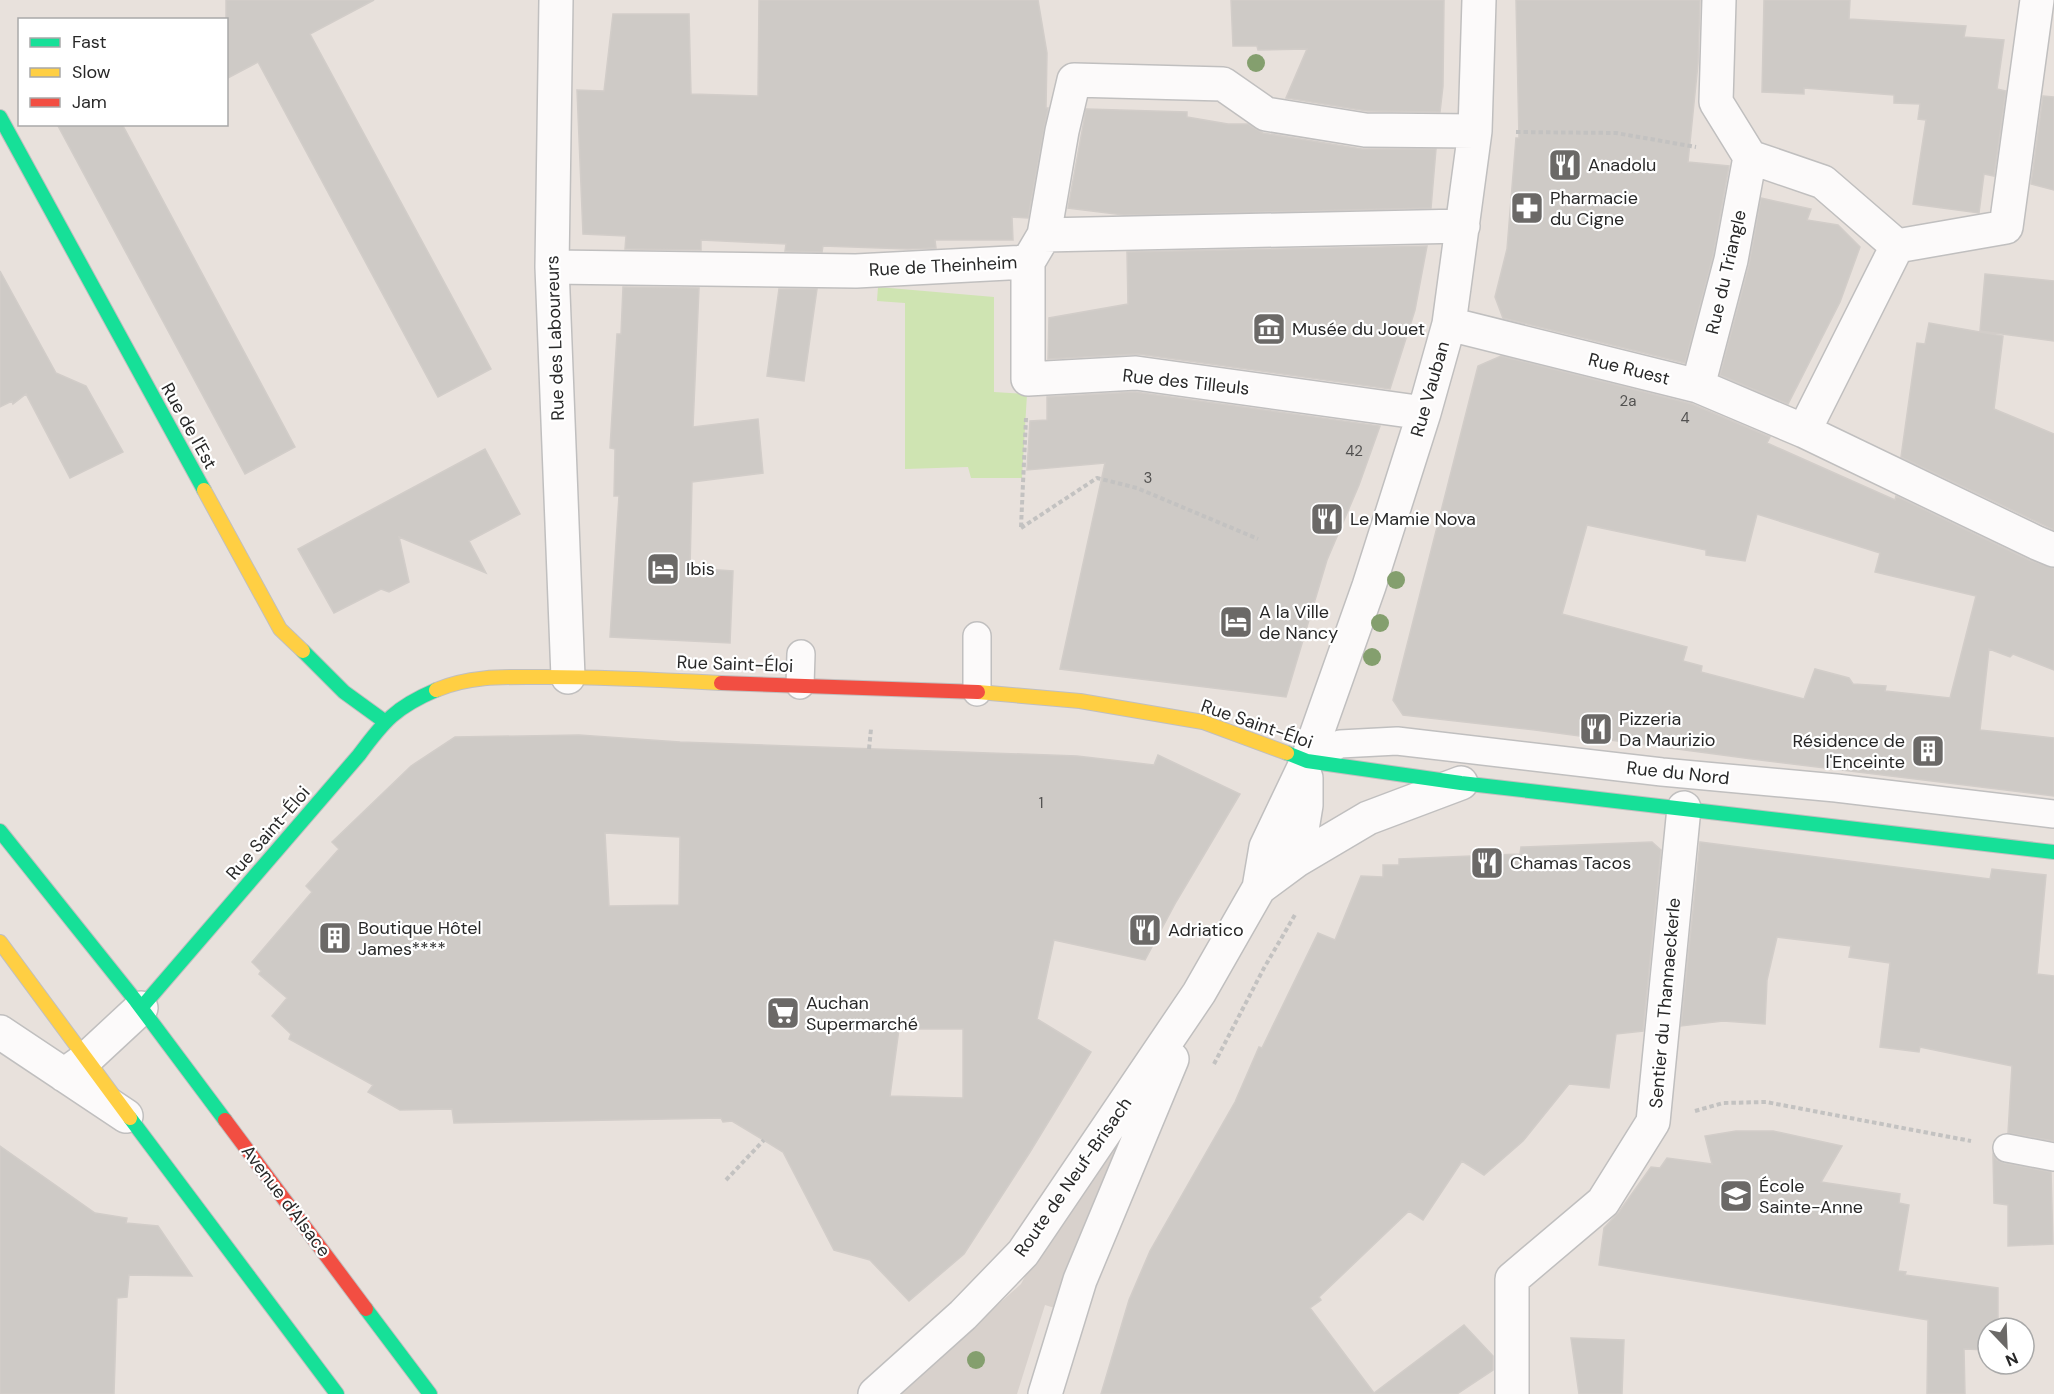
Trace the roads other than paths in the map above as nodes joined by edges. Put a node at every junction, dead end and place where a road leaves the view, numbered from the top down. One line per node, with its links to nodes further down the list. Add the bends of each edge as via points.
1 (556, 0): 11 (street, Rue des Laboureurs)
2 (1479, 0): 6 (street, Rue Vauban)
3 (1719, 0): 7 (street, via 1716,102)
4 (2043, 4): 9 (street, via 2006,227)
5 (0, 117): 22 (street, Rue de l'Est, via 280,630 344,692)
6 (1475, 131): 8 (street, Rue Vauban); 10 (street, via 1365,130 1266,114 1223,84 1074,80)
7 (1750, 157): 9 (street, via 1823,182); 13 (street, Rue du Triangle, via 1731,260)
8 (1463, 226): 10 (street, Rue de Theinheim, via 1126,233); 12 (street, Rue Vauban)
9 (1897, 246): 15 (street)
10 (1036, 249): 11 (street, Rue de Theinheim, via 856,271); 14 (street, Rue des Tilleuls, via 1028,379 1136,373)
11 (552, 267): 19 (street, Rue des Laboureurs)
12 (1449, 324): 13 (street, Rue Ruest); 14 (street, Rue Vauban)
13 (1698, 386): 15 (street, Rue Ruest)
14 (1424, 413): 23 (street, Rue Vauban)
15 (1803, 431): 16 (street, Rue Ruest)
16 (2054, 550)
17 (977, 636): 21 (lane)
18 (801, 654): 20 (lane)
19 (568, 677): 20 (street, Rue Saint-Éloi); 22 (street, Rue Saint-Éloi, via 489,677 450,684 414,699)
20 (800, 685): 21 (street, Rue Saint-Éloi)
21 (977, 692): 23 (street, Rue Saint-Éloi, via 1080,701 1203,722)
22 (384, 721): 33 (street, Rue Saint-Éloi)
23 (1307, 762): 24 (street, Rue Saint-Éloi); 26 (lane, Rue du Nord, via 1340,744 1397,741); 29 (street, via 1306,805); 30 (street, Route de Neuf-Brisach, via 1266,847)
24 (1461, 783): 25 (street, Rue du Nord); 29 (street, Route de Neuf-Brisach, via 1368,818)
25 (1684, 808): 28 (street, Rue du Nord); 43 (street, Sentier du Thannaeckerle, via 1653,1122 1603,1202 1512,1279)
26 (2054, 814)
27 (0, 831): 33 (street, Avenue d'Alsace)
28 (2054, 852)
29 (1297, 860): 30 (street, Route de Neuf-Brisach)
30 (1258, 888): 32 (street, Route de Neuf-Brisach)
31 (0, 942): 35 (street)
32 (1199, 993): 41 (street, Route de Neuf-Brisach, via 1023,1253 963,1315); 42 (street, Route de Neuf-Brisach, via 1080,1280)
33 (141, 1008): 35 (street); 40 (street, Avenue d'Alsace)
34 (0, 1032): 35 (street)
35 (75, 1067): 36 (street)
36 (129, 1118): 39 (street)
37 (2007, 1148): 38 (lane)
38 (2054, 1157)
39 (337, 1394)
40 (430, 1394)
41 (875, 1394)
42 (1045, 1394)
43 (1512, 1394)

